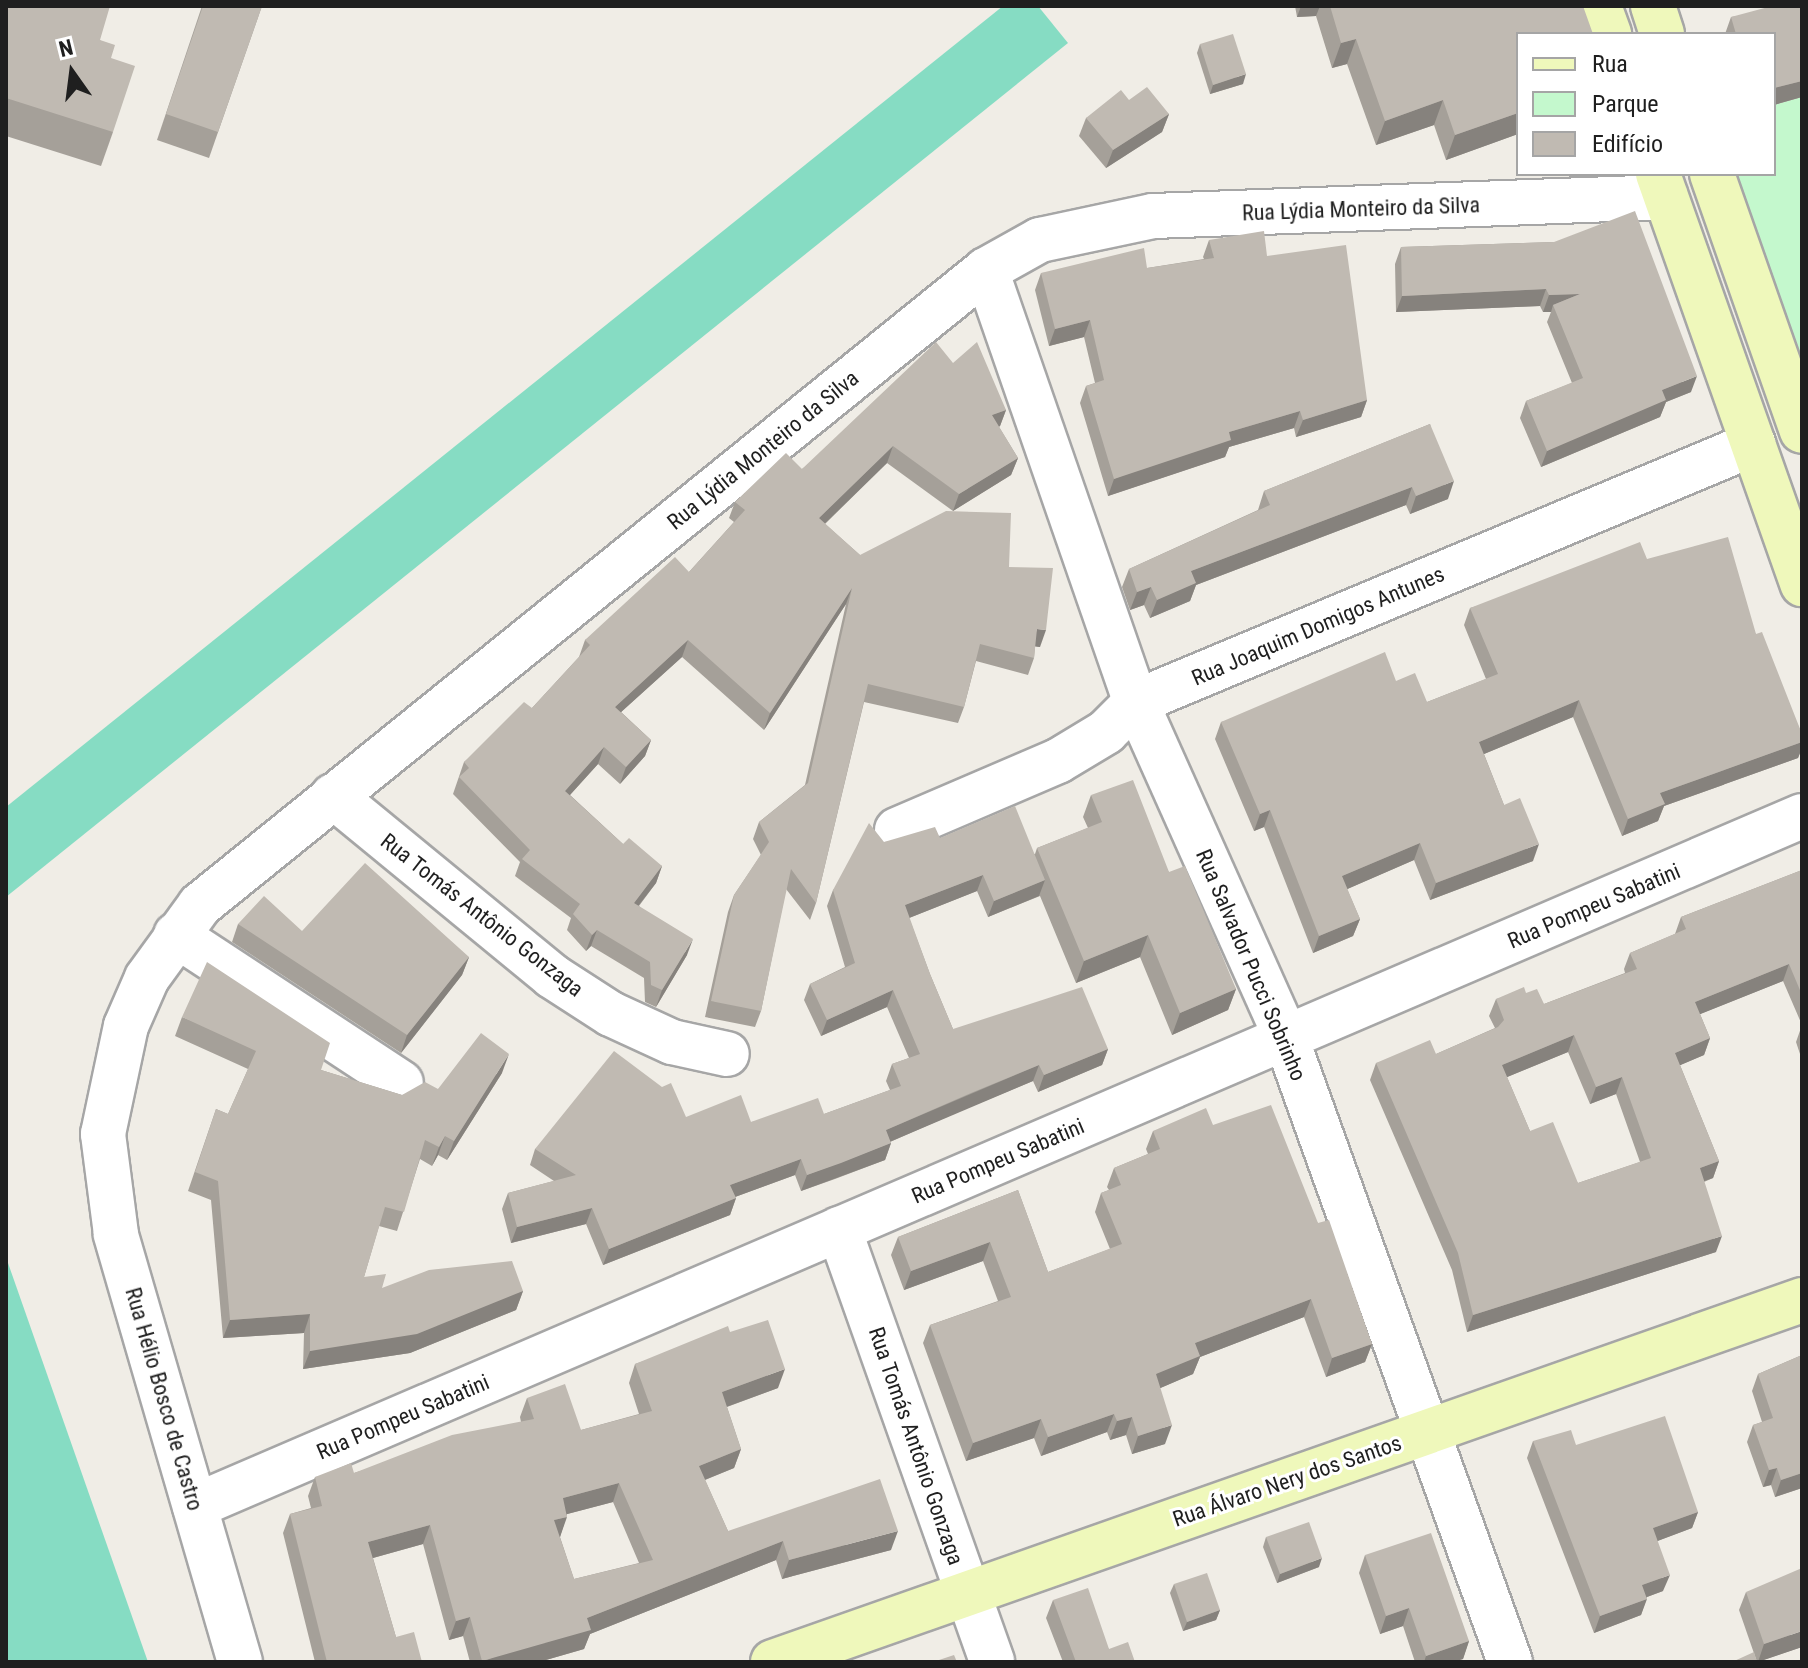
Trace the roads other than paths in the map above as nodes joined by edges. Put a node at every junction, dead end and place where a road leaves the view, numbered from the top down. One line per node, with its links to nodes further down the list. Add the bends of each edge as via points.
1 (1599, 6): 2 (main road)
2 (1608, 32)
3 (1713, 176): 6 (main road)
4 (1662, 185): 5 (street, Rua Lýdia Monteiro da Silva, via 1103,221 1040,240); 8 (main road)
5 (986, 270): 10 (street, Rua Salvador Pucci Sobrinho); 11 (street, Rua Lýdia Monteiro da Silva)
6 (1789, 356): 7 (main road)
7 (1802, 431)
8 (1753, 444): 9 (main road); 10 (street, Rua Joaquim Domigos Antunes)
9 (1802, 584)
10 (1136, 702): 13 (street, Rua Joaquim Domigos Antunes, via 1106,732 1058,761); 15 (street, Rua Salvador Pucci Sobrinho)
11 (333, 796): 14 (street, Rua Lýdia Monteiro da Silva, via 234,874); 16 (street, Rua Tomás Antônio Gonzaga, via 599,1007 672,1042)
12 (1802, 816): 15 (street, Rua Pompeu Sabatini)
13 (897, 830)
14 (176, 935): 17 (street); 18 (street, Rua Lýdia Monteiro da Silva, via 126,1026)
15 (1286, 1038): 19 (street, Rua Pompeu Sabatini); 21 (street, Rua Salvador Pucci Sobrinho)
16 (727, 1054)
17 (401, 1083)
18 (103, 1134): 22 (street, Rua Hélio Bosco de Castro, via 116,1234)
19 (839, 1229): 22 (street, Rua Pompeu Sabatini); 23 (street, Rua Tomás Antônio Gonzaga)
20 (1802, 1300): 21 (main road, Rua Álvaro Nery dos Santos)
21 (1428, 1431): 23 (main road, Rua Álvaro Nery dos Santos); 27 (street, Rua Salvador Pucci Sobrinho)
22 (195, 1506): 24 (street, Rua Hélio Bosco de Castro)
23 (968, 1593): 25 (main road, Rua Álvaro Nery dos Santos); 26 (street, Rua Tomás Antônio Gonzaga)
24 (240, 1662)
25 (773, 1662)
26 (992, 1662)
27 (1510, 1662)

